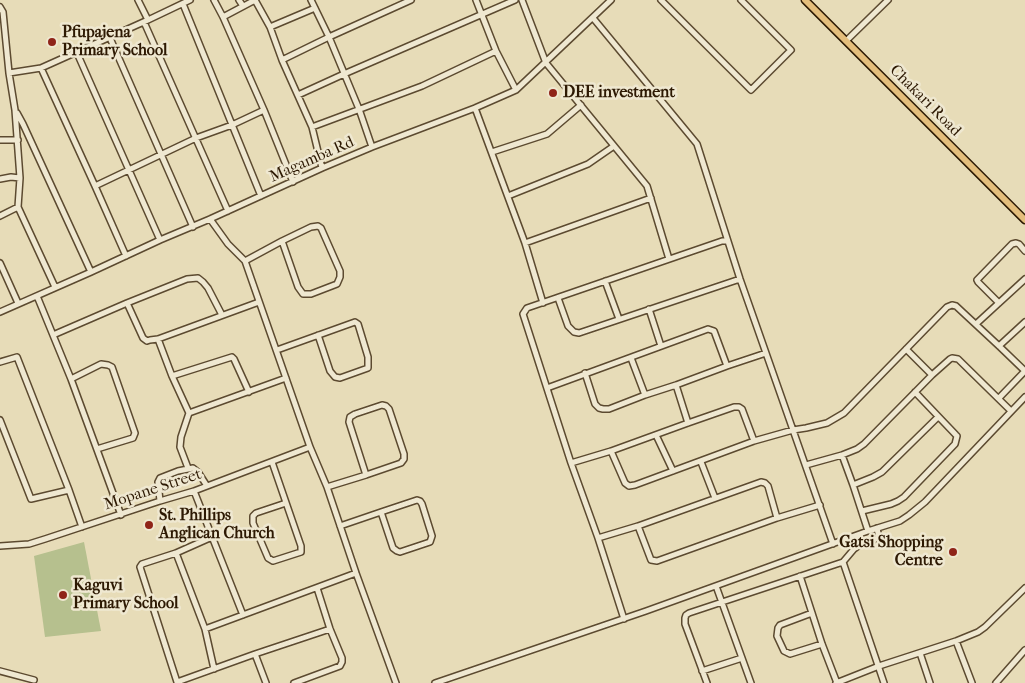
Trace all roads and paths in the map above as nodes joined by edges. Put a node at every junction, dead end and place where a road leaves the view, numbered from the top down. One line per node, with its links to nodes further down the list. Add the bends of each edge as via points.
1 (138, 0): 22 (street)
2 (190, 0): 15 (street)
3 (214, 0): 20 (street)
4 (239, 0): 16 (street)
5 (311, 0): 18 (street)
6 (411, 0): 25 (street)
7 (476, 0): 19 (street)
8 (515, 0): 19 (street)
9 (522, 0): 31 (street)
10 (611, 0): 21 (street, Magamba Rd)
11 (661, 0): 12 (street, via 751,90 791,50)
12 (741, 0)
13 (806, 0): 27 (main road, Chakari Road)
14 (888, 0): 27 (street)
15 (183, 4): 22 (street); 42 (street)
16 (244, 6): 20 (street); 24 (street, via 255,0)
17 (0, 7): 23 (street)
18 (315, 8): 24 (street); 25 (street)
19 (482, 15): 28 (street); 34 (street)
20 (223, 17): 40 (street)
21 (593, 18): 31 (street, Magamba Rd); 68 (street, via 697,144)
22 (146, 21): 26 (street); 44 (street)
23 (2, 27): 33 (street)
24 (270, 27): 30 (street)
25 (329, 37): 30 (street); 34 (street)
26 (110, 38): 29 (street); 50 (street)
27 (846, 41): 64 (main road, Chakari Road)
28 (496, 51): 35 (street); 41 (street, via 422,86)
29 (77, 53): 32 (street); 52 (street)
30 (282, 60): 36 (street)
31 (546, 63): 35 (street, Magamba Rd); 37 (street)
32 (41, 68): 33 (street); 56 (street)
33 (9, 73): 39 (street)
34 (344, 74): 36 (street); 41 (street)
35 (516, 90): 38 (street, Magamba Rd)
36 (298, 95): 43 (street)
37 (581, 105): 47 (street); 49 (street, via 547,134)
38 (475, 108): 48 (street, Magamba Rd); 49 (street)
39 (16, 110): 46 (street); 75 (street)
40 (264, 110): 42 (street); 55 (street)
41 (358, 110): 43 (street); 48 (street)
42 (232, 125): 44 (street); 57 (street)
43 (312, 127): 51 (street)
44 (196, 138): 50 (street); 61 (street)
45 (0, 140): 46 (street)
46 (18, 140): 53 (street)
47 (614, 146): 58 (street, via 588,164); 59 (street, via 647,186)
48 (372, 148): 51 (street, Magamba Rd)
49 (492, 152): 58 (street)
50 (162, 155): 52 (street); 65 (street)
51 (322, 168): 55 (street, Magamba Rd)
52 (129, 169): 56 (street); 66 (street)
53 (20, 178): 54 (street); 60 (street)
54 (0, 179)
55 (294, 182): 57 (street, Magamba Rd)
56 (95, 186): 71 (street)
57 (261, 196): 61 (street, Magamba Rd)
58 (508, 196): 69 (street)
59 (651, 198): 69 (street); 72 (street)
60 (18, 207): 62 (street); 79 (street)
61 (228, 211): 63 (street, Magamba Rd)
62 (0, 216)
63 (210, 219): 65 (street, Magamba Rd); 73 (street)
64 (1025, 220)
65 (193, 227): 66 (street, Magamba Rd)
66 (160, 240): 71 (street, Magamba Rd)
67 (282, 241): 67 (street, via 318,226 340,271 338,284 303,294); 73 (street)
68 (727, 241): 72 (street); 76 (street)
69 (525, 243): 85 (street)
70 (1025, 251): 86 (street, via 1019,244 1012,244 979,277 978,282)
71 (126, 256): 75 (street, Magamba Rd)
72 (670, 259): 78 (street)
73 (245, 261): 82 (street)
74 (0, 263): 83 (street)
75 (91, 272): 79 (street, Magamba Rd)
76 (740, 279): 87 (street); 100 (street)
77 (1025, 279): 86 (street)
78 (606, 281): 81 (street); 90 (street)
79 (55, 287): 80 (street, Magamba Rd)
80 (37, 296): 83 (street, Magamba Rd); 93 (street)
81 (558, 298): 85 (street); 90 (street, via 568,326 574,332)
82 (259, 302): 89 (street); 98 (street)
83 (18, 303): 88 (street, Magamba Rd)
84 (127, 303): 89 (street, via 187,279 198,278 208,288); 93 (street); 95 (street, via 143,338 147,341)
85 (543, 303): 111 (street, via 527,308 522,314)
86 (999, 303): 92 (street)
87 (649, 309): 90 (street); 96 (street)
88 (0, 312)
89 (222, 315): 95 (street)
90 (619, 319)
91 (1025, 322): 97 (street)
92 (976, 324): 97 (street); 99 (street, via 952,305)
93 (53, 335): 109 (street)
94 (318, 335): 94 (street, via 355,322 368,357 368,368 335,377); 98 (street)
95 (158, 339): 106 (street)
96 (661, 346): 101 (street); 103 (street, via 708,329 714,331)
97 (999, 346): 104 (street)
98 (277, 350): 108 (street)
99 (906, 350): 107 (street); 122 (street, via 844,413 827,423)
100 (766, 353): 103 (street); 122 (street)
101 (631, 358): 105 (street); 114 (street)
102 (0, 362): 139 (street, via 17,357)
103 (727, 366): 110 (street)
104 (1025, 371): 116 (street)
105 (585, 374): 111 (street); 114 (street, via 599,408 609,408)
106 (172, 376): 112 (street, via 234,358); 118 (street)
107 (932, 376): 113 (street); 116 (street, via 950,359 958,359)
108 (286, 378): 112 (street); 125 (street)
109 (71, 379): 126 (street); 126 (street, via 102,364 112,368 136,433 133,438)
110 (676, 385): 114 (street); 121 (street)
111 (548, 388): 131 (street)
112 (249, 392): 118 (street)
113 (915, 392): 119 (street); 128 (street, via 864,444)
114 (645, 395)
115 (1025, 397): 117 (street)
116 (999, 398): 117 (street)
117 (1012, 410): 152 (street, via 925,502 900,521)
118 (188, 413): 133 (street, via 180,442)
119 (938, 417): 136 (street, via 882,472); 145 (street, via 957,436 955,444 904,497 891,504)
120 (0, 420): 139 (street, via 31,499)
121 (688, 422): 123 (street); 124 (street, via 739,407)
122 (793, 430): 124 (street); 132 (street)
123 (656, 435): 127 (street); 134 (street)
124 (754, 442): 130 (street)
125 (310, 447): 129 (street, Mopane Street); 138 (street)
126 (97, 449): 147 (street)
127 (612, 451): 131 (street); 134 (street, via 625,484 629,486)
128 (842, 455): 132 (street); 136 (street)
129 (272, 462): 137 (street, Mopane Street); 143 (street)
130 (700, 462): 134 (street); 141 (street)
131 (571, 463): 155 (street)
132 (806, 465): 144 (street)
133 (188, 468): 137 (street, via 198,472); 142 (street, via 160,478)
134 (674, 470)
135 (366, 475): 135 (street, via 401,463 404,459 386,406 350,417); 138 (street)
136 (853, 485): 145 (street)
137 (207, 486): 140 (street, Mopane Street)
138 (327, 487): 149 (street)
139 (69, 490): 151 (street)
140 (194, 491): 142 (street, Mopane Street); 154 (street)
141 (715, 498): 148 (street, via 765,483); 150 (street)
142 (160, 501): 147 (street, Mopane Street)
143 (286, 503): 143 (street, via 300,538 301,552 273,561 268,558 253,516)
144 (820, 505): 148 (street); 156 (street)
145 (862, 511): 153 (street)
146 (381, 512): 146 (street, via 417,500 432,536 430,542 397,551 393,548); 149 (street)
147 (121, 514): 151 (street, Mopane Street)
148 (777, 518): 150 (street, via 657,561 651,560)
149 (340, 526): 160 (street)
150 (638, 526): 155 (street)
151 (82, 527): 157 (street, Mopane Street, via 29,544)
152 (877, 528): 153 (street); 159 (street, via 879,538 861,544)
153 (868, 531): 156 (street)
154 (212, 537): 158 (street); 167 (street)
155 (598, 538): 168 (street)
156 (833, 544): 162 (street)
157 (0, 546)
158 (176, 554): 169 (street); 184 (street, via 140,567)
159 (843, 562): 161 (street); 177 (street)
160 (356, 573): 163 (street); 187 (street)
161 (800, 576): 165 (street); 166 (street)
162 (716, 586): 165 (street); 168 (street)
163 (316, 588): 167 (street); 170 (street)
164 (1025, 588): 171 (street, via 985,627)
165 (722, 602): 176 (street); 179 (street, via 689,613 685,618)
166 (812, 613): 172 (street); 172 (street, via 780,625 778,636 784,650 790,654)
167 (243, 615): 169 (street)
168 (624, 619): 181 (street)
169 (205, 629): 178 (street)
170 (330, 629): 175 (street); 186 (street, via 342,658 340,666)
171 (956, 641): 174 (street); 195 (street)
172 (822, 644): 192 (street)
173 (1025, 650): 196 (street)
174 (920, 653): 177 (street); 194 (street)
175 (255, 654): 178 (street); 185 (street)
176 (742, 658): 179 (street); 191 (street)
177 (879, 666): 192 (street); 193 (street)
178 (214, 669): 184 (street)
179 (702, 671): 190 (street)
180 (0, 672): 182 (street)
181 (457, 675): 188 (street); 189 (street)
182 (33, 681): 183 (street)
183 (41, 683)
184 (176, 683)
185 (266, 683)
186 (294, 683)
187 (396, 683)
188 (435, 683)
189 (460, 683)
190 (707, 683)
191 (751, 683)
192 (837, 683)
193 (884, 683)
194 (930, 683)
195 (972, 683)
196 (996, 683)

